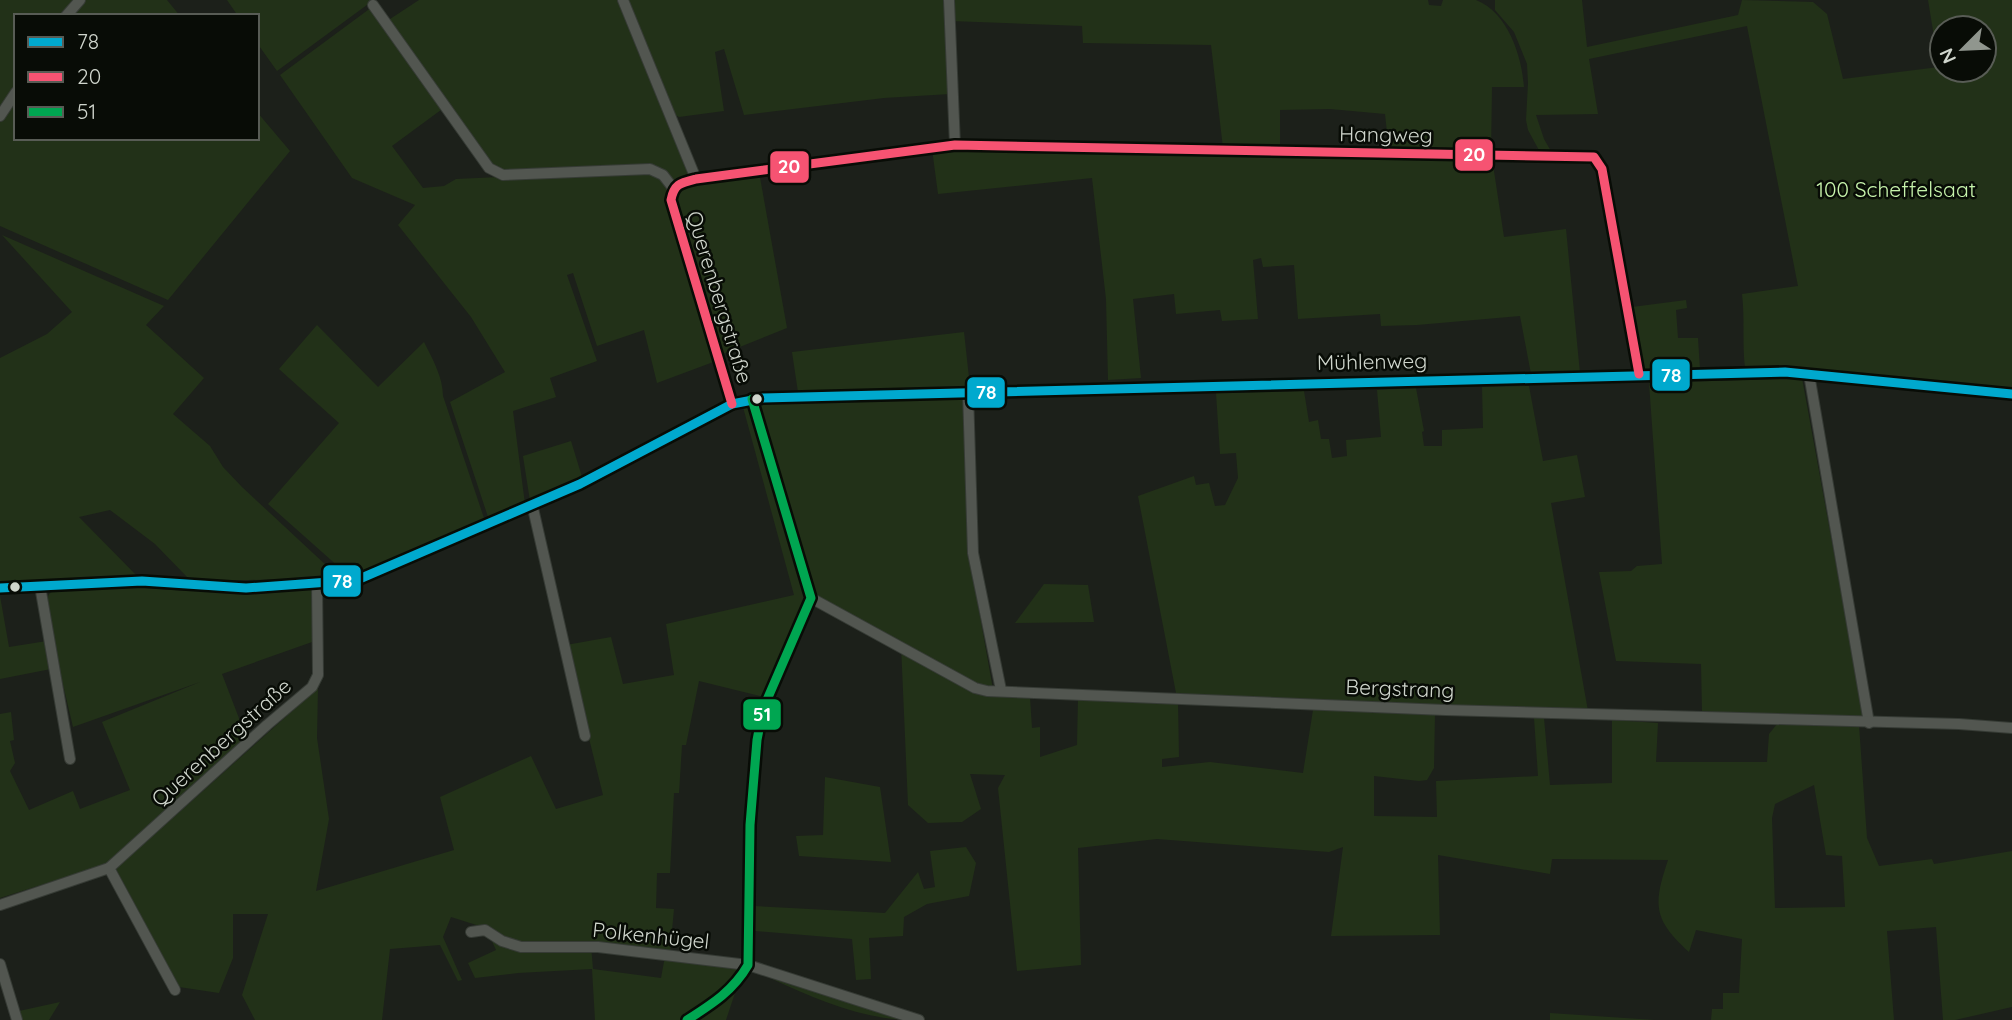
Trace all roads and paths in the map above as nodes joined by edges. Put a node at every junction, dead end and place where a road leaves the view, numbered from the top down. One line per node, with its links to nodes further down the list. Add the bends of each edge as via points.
1 (80, 0): 5 (street)
2 (623, 0): 10 (street)
3 (949, 0): 8 (street)
4 (373, 5): 11 (street, Querenbergstraße, via 495,173 650,169 663,175)
5 (68, 14)
6 (14, 95): 7 (street)
7 (0, 116)
8 (955, 145): 9 (street, Hangweg); 12 (street, Hangweg, via 1594,157 1602,170)
9 (759, 170): 10 (street, Querenbergstraße)
10 (696, 179): 11 (street, Querenbergstraße)
11 (673, 188): 17 (street, Querenbergstraße, via 671,200)
12 (1639, 374): 13 (street, Mühlenweg); 14 (street, Mühlenweg)
13 (1809, 374): 15 (street, Mühlenweg); 24 (street)
14 (968, 392): 16 (street, Mühlenweg); 23 (street, via 973,553)
15 (2012, 394)
16 (752, 399): 17 (street, Mühlenweg); 22 (street)
17 (732, 404): 18 (street, Querenbergstraße, via 585,482)
18 (532, 504): 19 (street, Querenbergstraße, via 374,573); 26 (street)
19 (317, 583): 20 (street, Querenbergstraße, via 247,588 142,581); 28 (street, Querenbergstraße, via 318,675 312,687)
20 (40, 586): 21 (street, Querenbergstraße); 27 (street)
21 (0, 588)
22 (811, 598): 23 (street, Bergstrang, via 975,688); 32 (street, via 764,709 757,740 750,825)
23 (1001, 690): 24 (street, Bergstrang)
24 (1870, 723): 25 (street, Bergstrang)
25 (2012, 728)
26 (585, 736)
27 (70, 760)
28 (109, 868): 29 (street); 33 (street)
29 (0, 905)
30 (471, 932): 32 (street, Polkenhügel, via 485,930 521,947 598,947)
31 (0, 964): 34 (street)
32 (748, 965): 35 (street, via 723,997); 36 (street, Polkenhügel)
33 (174, 990)
34 (16, 1020)
35 (687, 1020)
36 (919, 1020)

